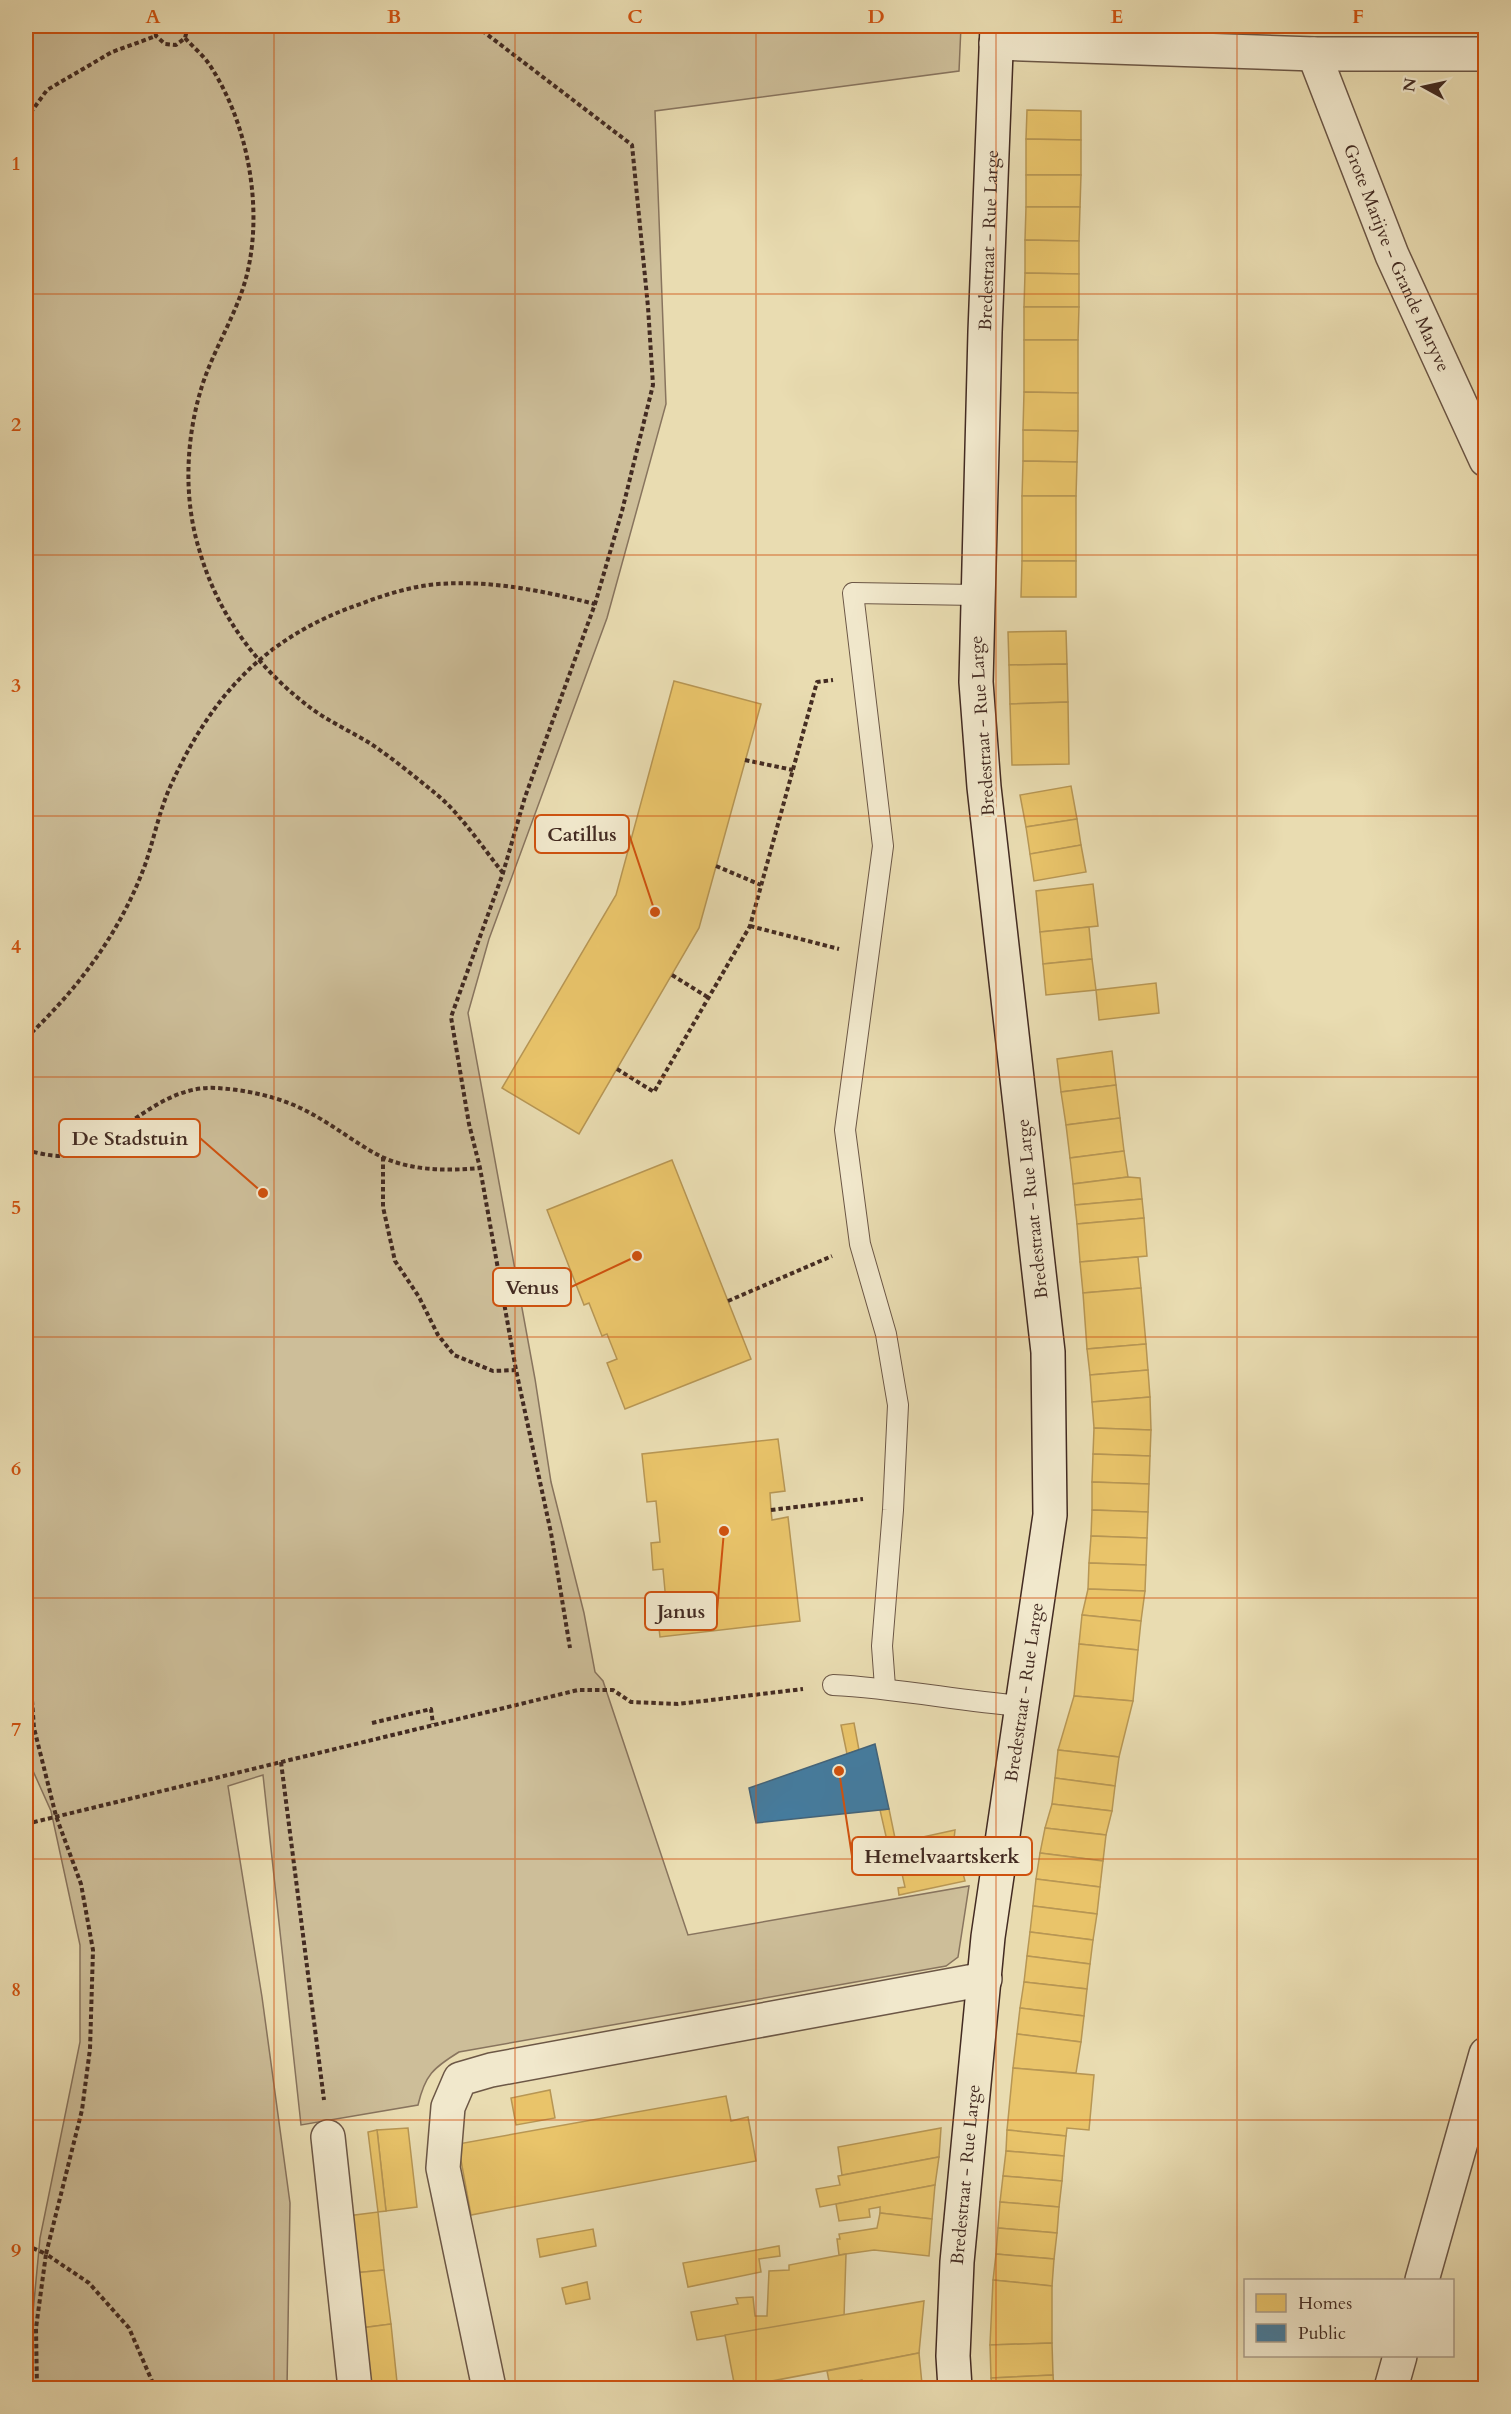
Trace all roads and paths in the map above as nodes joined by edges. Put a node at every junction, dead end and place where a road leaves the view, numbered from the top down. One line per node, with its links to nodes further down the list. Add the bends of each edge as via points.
1 (155, 26): 5 (path)
2 (188, 26): 6 (path)
3 (476, 26): 12 (path, via 632,145 653,385)
4 (997, 34): 7 (street); 11 (street, Bredestraat - Rue Large)
5 (156, 36): 6 (path, via 165,44 176,45); 9 (path, via 112,52 47,90)
6 (185, 38): 13 (path, via 208,63 232,109 250,173 249,266 233,317 202,385 192,426 188,469 191,514 199,549 218,600)
7 (1314, 54): 8 (street); 10 (street, Grote Marijve - Grande Maryve, via 1392,255)
8 (1485, 54)
9 (26, 119)
10 (1485, 460)
11 (976, 596): 14 (lane, via 853,593); 38 (street, Bredestraat - Rue Large, via 976,682 984,788 1048,1353 1050,1515)
12 (595, 604): 13 (path, via 501,585 438,584 393,592 330,614); 18 (path, via 525,797)
13 (257, 660): 18 (path, via 309,706 371,744 438,795); 24 (path, via 200,729 170,788 124,916 63,1003)
14 (863, 676): 16 (path, via 818,682); 21 (lane, via 883,846)
15 (745, 760): 16 (path)
16 (793, 770): 19 (path)
17 (716, 866): 19 (path)
18 (503, 873): 28 (path, via 451,1017)
19 (761, 885): 20 (path)
20 (750, 926): 21 (path); 23 (path)
21 (868, 957): 29 (lane, via 845,1130)
22 (672, 975): 23 (path)
23 (708, 998): 25 (path, via 654,1092)
24 (26, 1038)
25 (617, 1069)
26 (26, 1150): 27 (path, via 62,1156 86,1150 180,1093 217,1088 265,1095 310,1113)
27 (383, 1157): 28 (path, via 436,1171); 31 (path, via 383,1207 395,1261 438,1335 454,1355 493,1371)
28 (480, 1168): 31 (path)
29 (860, 1244): 30 (path); 32 (lane, via 886,1334 898,1405)
30 (728, 1301)
31 (516, 1370): 35 (path, via 551,1533)
32 (894, 1495): 33 (path); 37 (lane, via 882,1646)
33 (771, 1510)
34 (26, 1618): 42 (path, via 34,1728)
35 (570, 1648)
36 (833, 1685): 37 (lane); 40 (path, via 678,1704 631,1702 613,1690 578,1690)
37 (885, 1687): 38 (lane)
38 (1022, 1706): 44 (street, Bredestraat - Rue Large)
39 (372, 1723): 40 (path, via 431,1709)
40 (434, 1724): 41 (path)
41 (281, 1762): 42 (path); 46 (path)
42 (56, 1816): 43 (path); 48 (path, via 81,1884 93,1950 93,1999 82,2110)
43 (26, 1824)
44 (985, 1979): 54 (street, via 490,2070 460,2079 448,2107 443,2168); 55 (street, Bredestraat - Rue Large, via 957,2262)
45 (1485, 2054): 49 (street)
46 (328, 2137): 53 (street)
47 (26, 2245): 48 (path)
48 (46, 2254): 51 (path, via 36,2328); 52 (path, via 89,2283 129,2328)
49 (1422, 2279)
50 (1399, 2357): 56 (street)
51 (37, 2388)
52 (155, 2388)
53 (354, 2388)
54 (489, 2388)
55 (955, 2388)
56 (1391, 2388)

